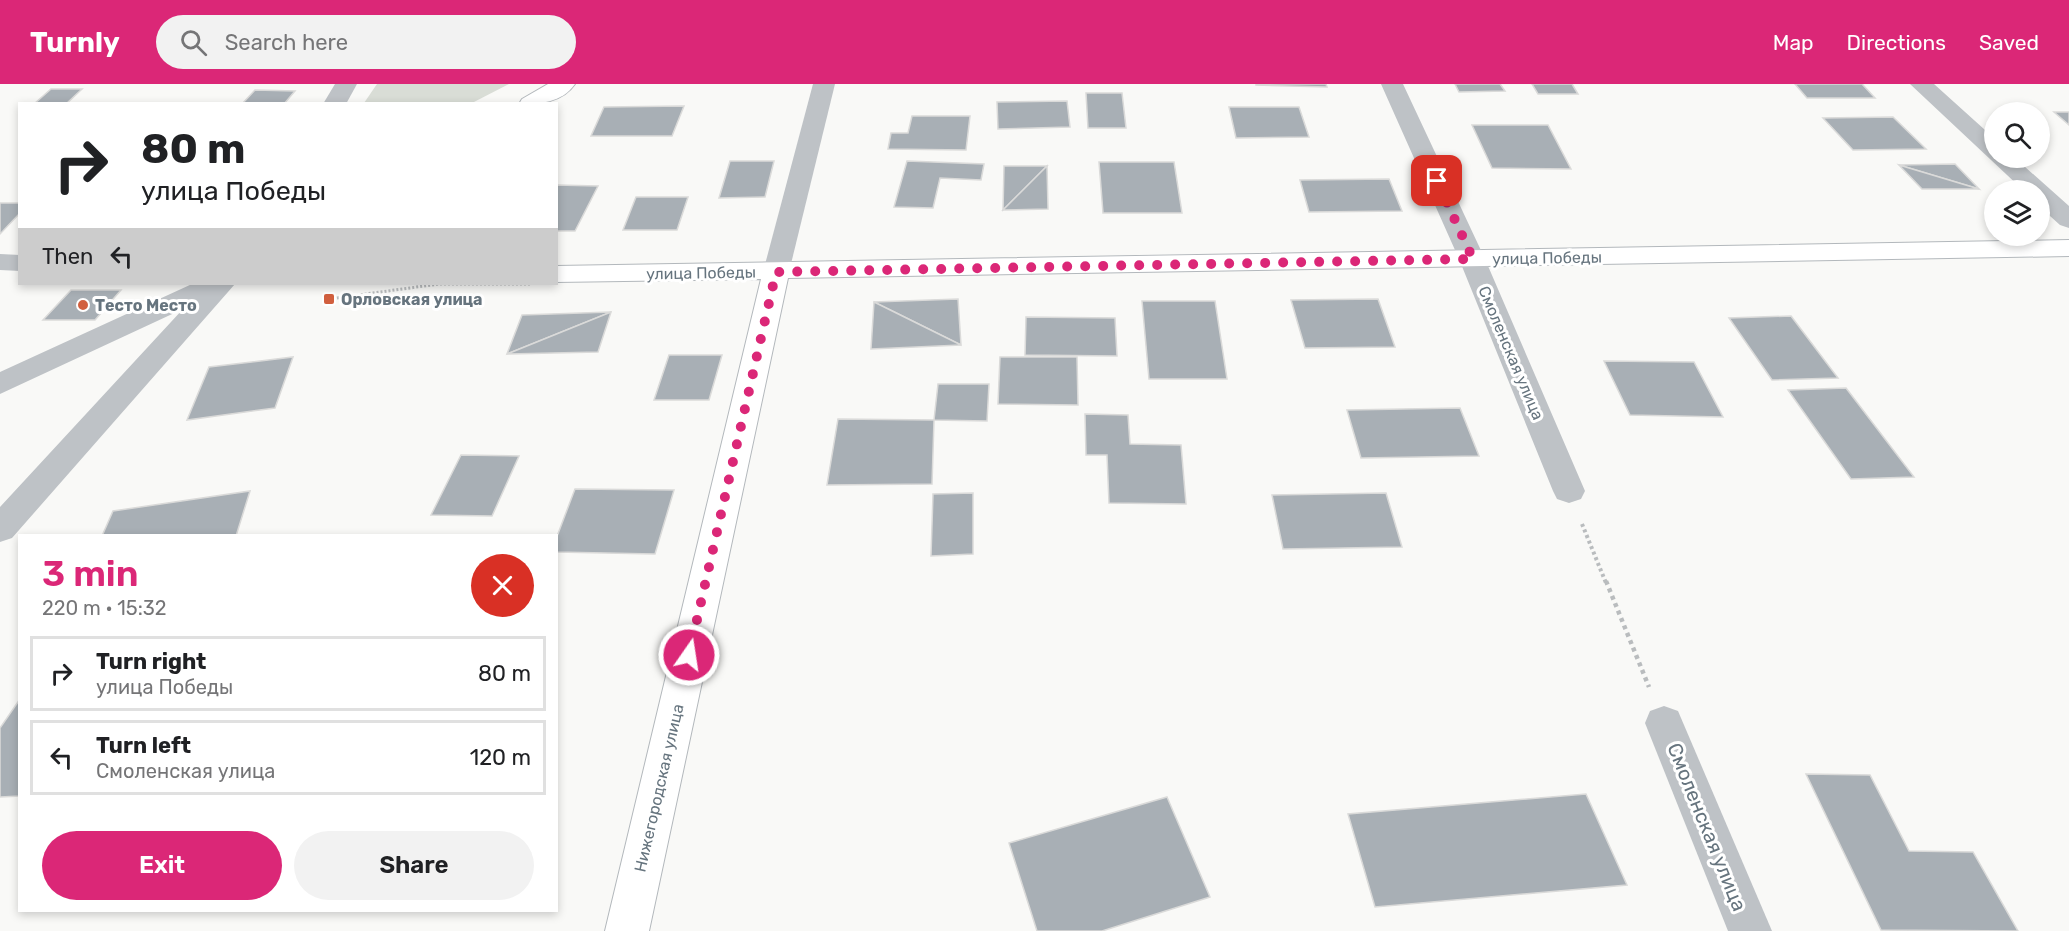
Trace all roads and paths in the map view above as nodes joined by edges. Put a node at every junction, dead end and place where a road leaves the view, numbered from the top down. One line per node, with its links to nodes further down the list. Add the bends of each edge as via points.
1 (346, 84): 6 (street)
2 (564, 84): 7 (street)
3 (824, 84): 17 (street, Нижегородская улица)
4 (1392, 84): 14 (street, Смоленская улица)
5 (1921, 84): 8 (street)
6 (335, 102)
7 (533, 102)
8 (1984, 142)
9 (2012, 168): 10 (street)
10 (2026, 180)
11 (2050, 202): 12 (street)
12 (2069, 220)
13 (2069, 248): 14 (street, улица Победы)
14 (1473, 259): 17 (street, улица Победы); 22 (street, Смоленская улица)
15 (0, 262): 16 (street)
16 (18, 263)
17 (776, 272): 18 (street, улица Победы); 25 (street, Нижегородская улица)
18 (558, 274)
19 (212, 285): 21 (street)
20 (220, 285): 23 (street)
21 (0, 384)
22 (1569, 491): 24 (path)
23 (0, 529)
24 (1664, 723): 26 (street, Смоленская улица)
25 (627, 931)
26 (1750, 931)

